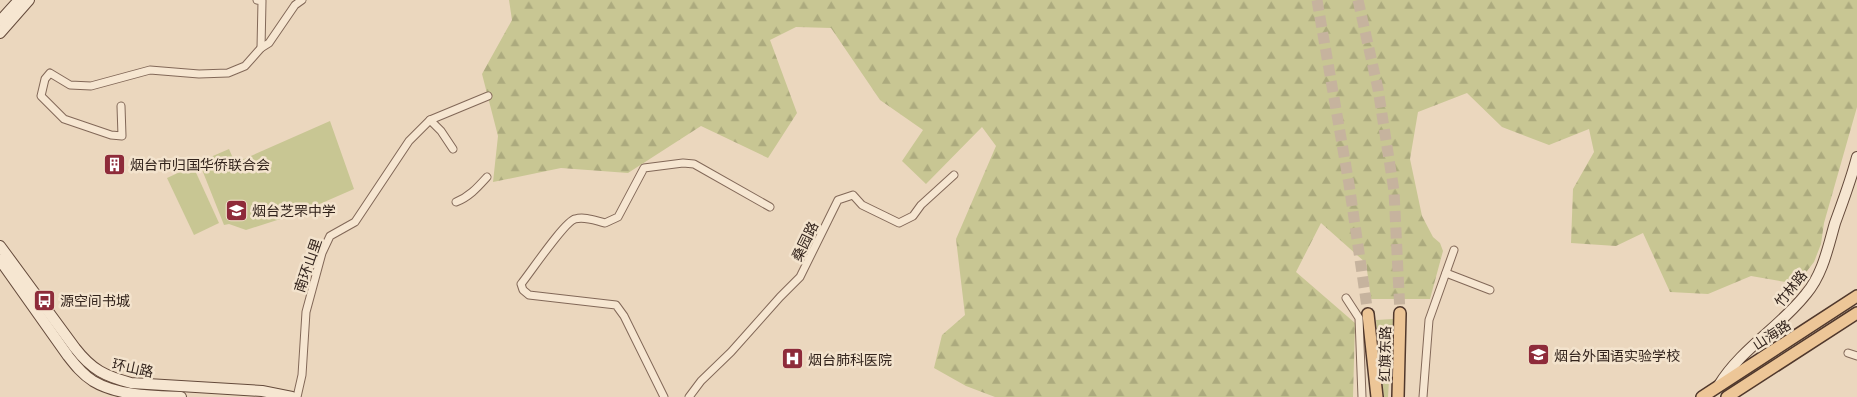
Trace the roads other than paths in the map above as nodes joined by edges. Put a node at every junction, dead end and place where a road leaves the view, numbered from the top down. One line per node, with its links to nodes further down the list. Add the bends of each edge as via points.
1 (19, 0): 5 (main road)
2 (30, 0): 6 (main road)
3 (257, 0): 7 (street, via 262,1)
4 (302, 0): 7 (street, via 295,5 270,42)
5 (0, 21)
6 (0, 33)
7 (261, 48): 9 (street, via 245,66 228,73 150,70 91,86 70,85 50,73 45,79 41,96 64,119 122,136)
8 (488, 96): 10 (street)
9 (121, 106)
10 (430, 120): 11 (street); 32 (street, 南环山里, via 409,141 354,222 330,236 322,253 306,312 302,375)
11 (453, 149)
12 (1857, 157): 29 (main road, 竹林路, via 1814,284 1744,354)
13 (954, 175): 34 (street, 桑园路, via 913,216 899,223 862,205 853,195 838,200 800,277 701,381)
14 (487, 177): 15 (street, via 472,193)
15 (456, 202)
16 (770, 207): 33 (street, via 694,164 644,168 618,216 605,223 573,219 521,284 529,295 616,305)
17 (0, 246): 31 (main road, 环山路, via 86,363 98,372 132,383 262,391)
18 (1454, 250): 20 (street)
19 (0, 260): 30 (main road, 环山路, via 68,356 93,381 130,393)
20 (1446, 273): 21 (street); 38 (street, via 1429,320)
21 (1490, 290)
22 (1857, 296): 29 (main road, 山海路)
23 (1346, 298): 35 (street, via 1359,318)
24 (1400, 312): 37 (main road, 红旗东路)
25 (1857, 313): 40 (main road)
26 (1368, 314): 36 (main road, 红旗东路)
27 (1848, 353): 28 (street)
28 (1857, 356)
29 (1718, 386): 39 (main road, 山海路)
30 (181, 397)
31 (292, 397)
32 (297, 397)
33 (664, 397)
34 (690, 397)
35 (1362, 397)
36 (1377, 397)
37 (1398, 397)
38 (1424, 397)
39 (1702, 397)
40 (1727, 397)

